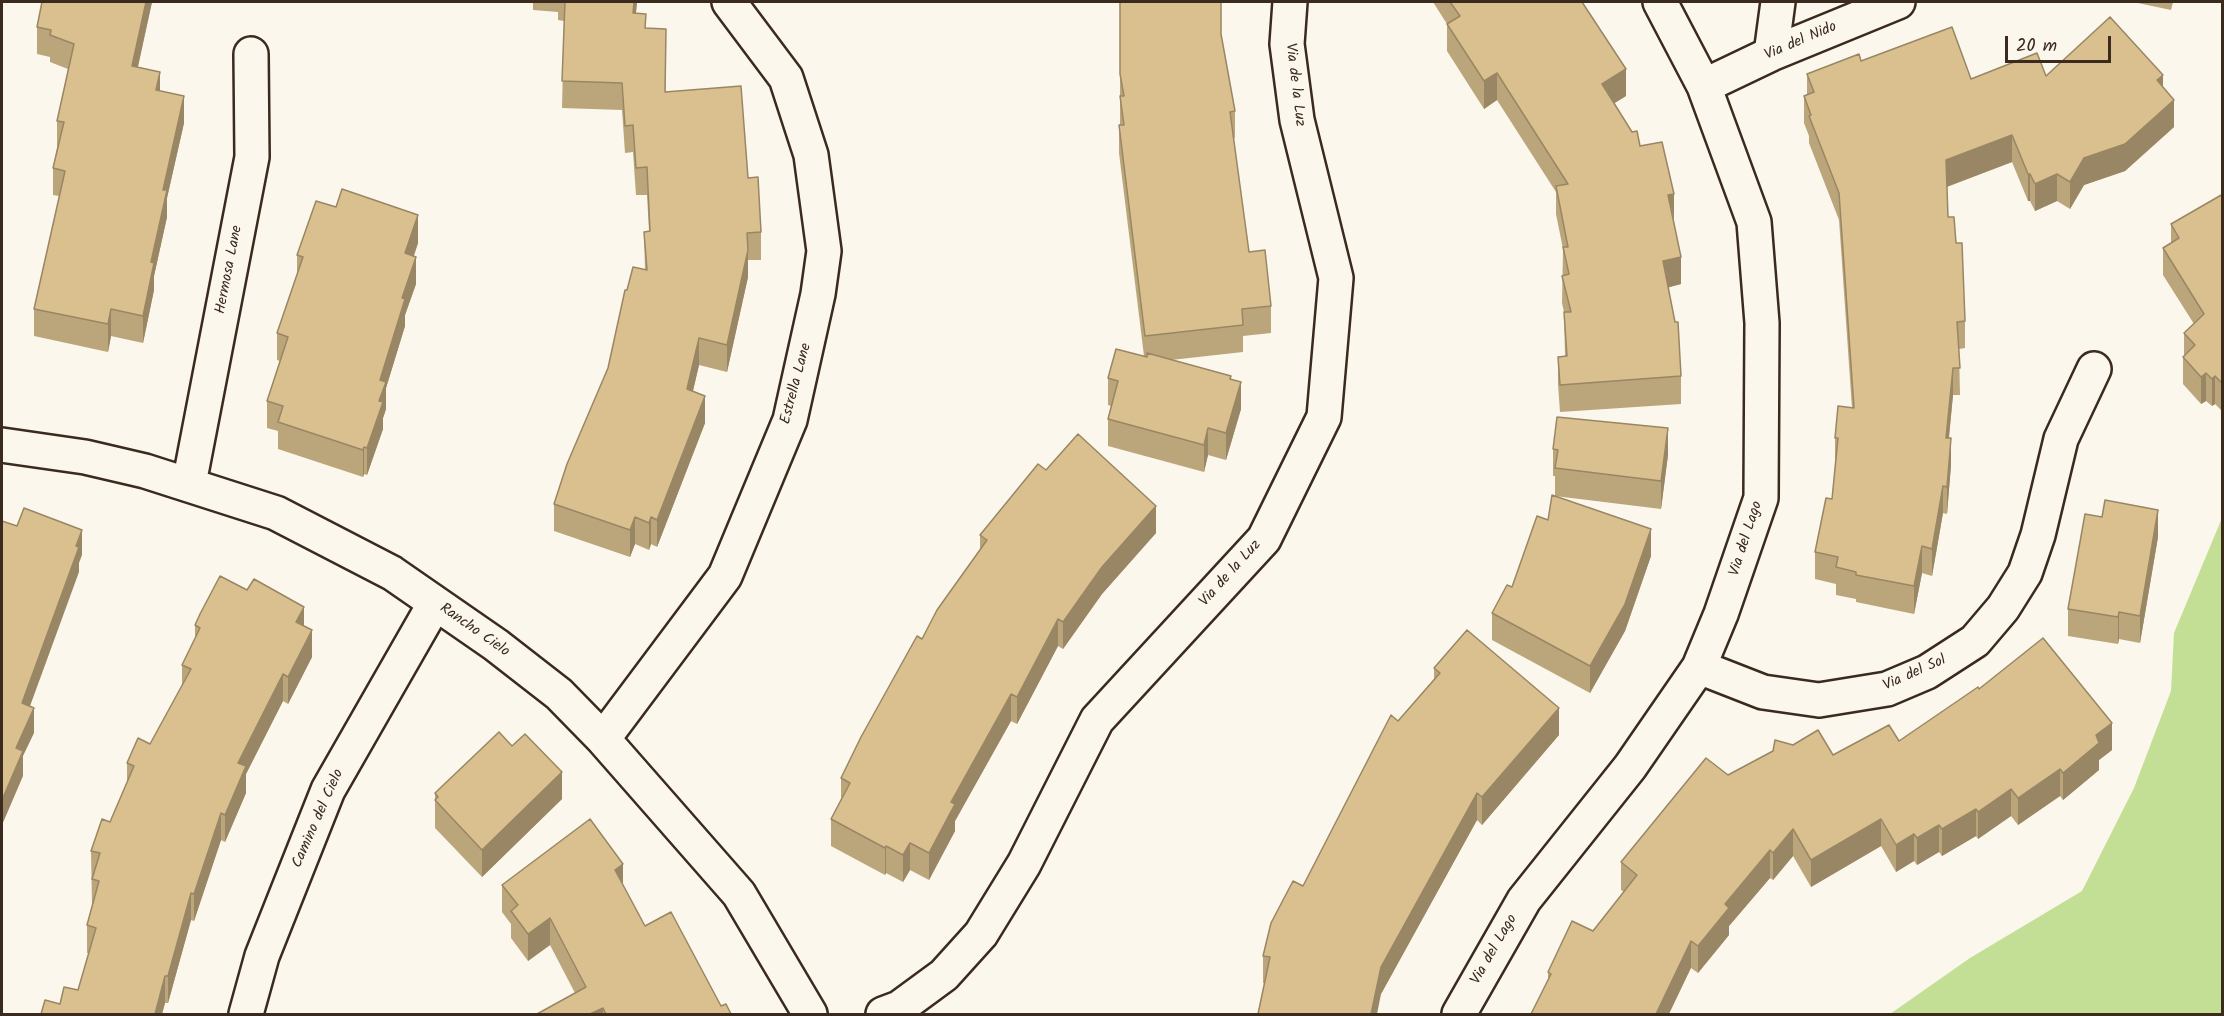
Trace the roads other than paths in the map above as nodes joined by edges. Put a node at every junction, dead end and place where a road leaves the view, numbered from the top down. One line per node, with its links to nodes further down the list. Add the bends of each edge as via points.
1 (729, 2): 14 (street, Estrella Lane, via 786,78 811,155 824,251 818,294 790,420 725,576)
2 (1290, 2): 17 (street, Via de la Luz, via 1287,44 1297,120 1336,278 1324,417 1264,539 1097,720 1024,864 981,934 944,975 899,1008)
3 (1660, 2): 8 (street, Via del Lago)
4 (1778, 2): 7 (street)
5 (1898, 2): 7 (street, Via del Nido)
6 (251, 54): 11 (street, Hermosa Lane, via 252,157)
7 (1771, 54): 8 (street, Via del Nido)
8 (1704, 86): 13 (street, Via del Lago, via 1755,222 1762,323 1761,498)
9 (2094, 369): 13 (street, Via del Sol, via 2061,439 2025,573 2003,608 1975,641 1927,672 1887,689 1819,700 1763,692)
10 (2, 445): 11 (street, Rancho Cielo, via 85,457)
11 (189, 484): 12 (street, Rancho Cielo, via 276,513 392,573)
12 (435, 603): 14 (street, Rancho Cielo, via 559,694); 15 (street, Camino del Cielo, via 328,790 262,956)
13 (1699, 667): 18 (street, Via del Lago, via 1630,767 1524,900)
14 (603, 739): 16 (street, Rancho Cielo, via 739,894)
15 (246, 1014)
16 (810, 1014)
17 (883, 1014)
18 (1459, 1014)

